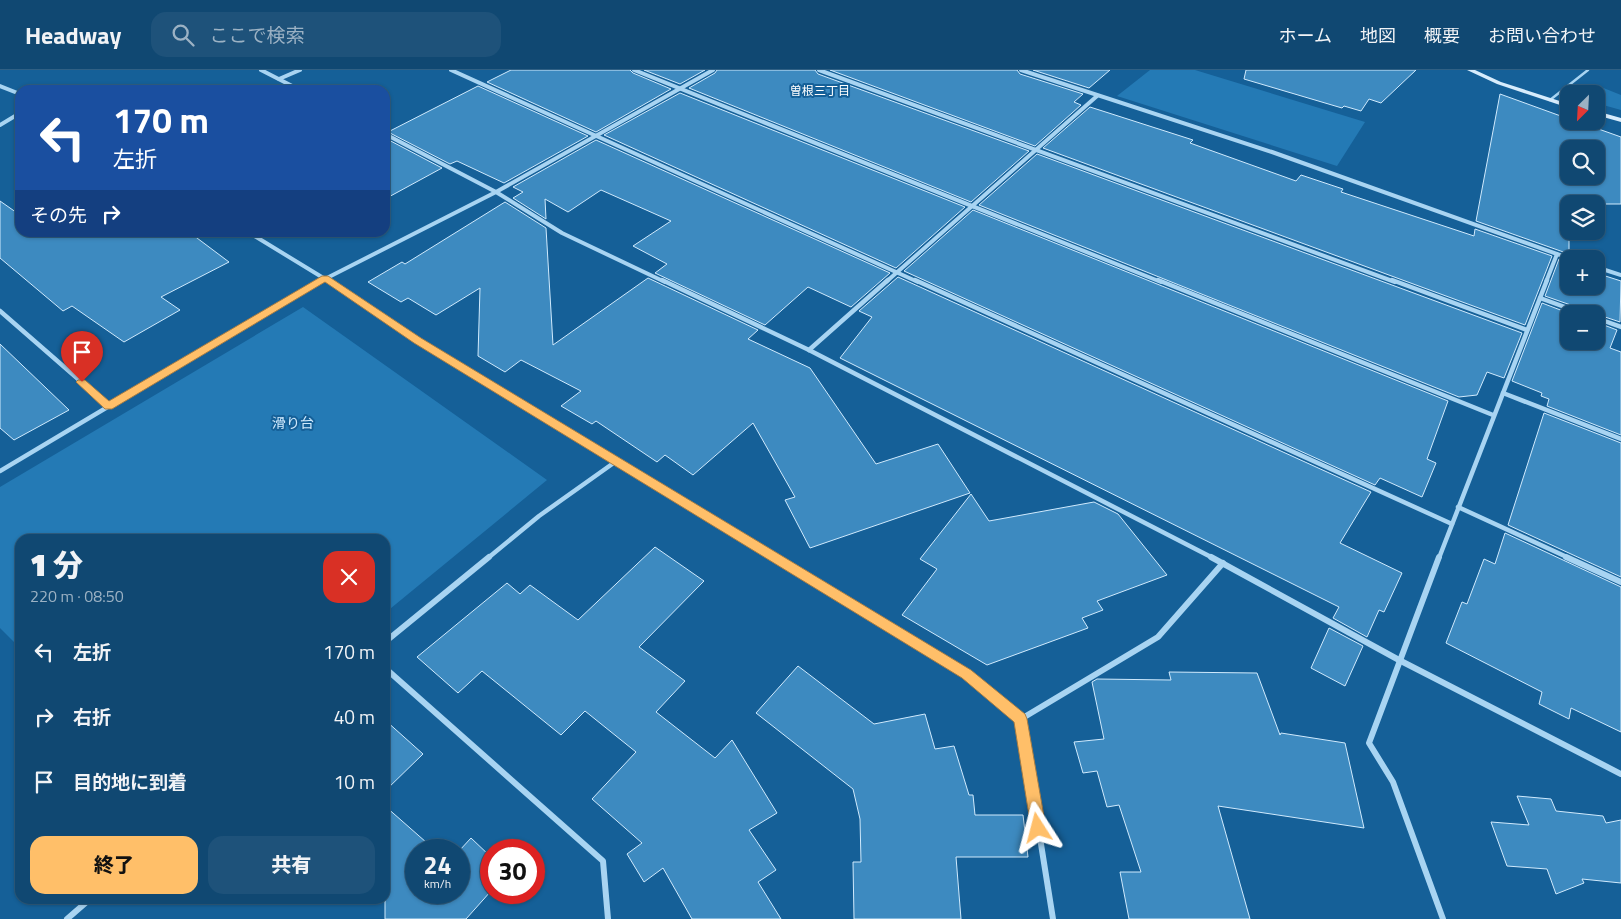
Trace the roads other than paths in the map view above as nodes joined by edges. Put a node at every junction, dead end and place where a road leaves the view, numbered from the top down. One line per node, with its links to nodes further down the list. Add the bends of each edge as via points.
1 (261, 70): 10 (street)
2 (300, 70): 10 (street)
3 (451, 70): 22 (street)
4 (634, 70): 13 (street)
5 (713, 70): 13 (street)
6 (819, 70): 24 (street)
7 (1021, 70): 15 (street)
8 (1470, 70): 16 (main road)
9 (1588, 70): 16 (lane)
10 (279, 79): 11 (street)
11 (290, 85)
12 (0, 86): 14 (street)
13 (681, 89): 22 (street); 26 (street)
14 (15, 92)
15 (1097, 96): 24 (street); 28 (street, via 1272,152)
16 (1550, 100): 17 (main road)
17 (1560, 103)
18 (15, 116): 21 (street)
19 (1605, 116): 20 (main road)
20 (1621, 120)
21 (0, 125)
22 (596, 136): 25 (street); 31 (street)
23 (390, 137): 25 (street)
24 (1037, 150): 26 (street); 39 (street)
25 (496, 192): 33 (street); 40 (street, via 562,233)
26 (973, 207): 31 (street); 43 (street)
27 (256, 237): 33 (street)
28 (1557, 254): 29 (street); 34 (street)
29 (1560, 255)
30 (1605, 270): 32 (street)
31 (898, 273): 40 (street); 48 (street)
32 (1621, 275)
33 (325, 278): 42 (street); 45 (street, via 418,340)
34 (1540, 298): 35 (street); 39 (street)
35 (1560, 305)
36 (0, 311): 42 (street)
37 (1605, 321): 38 (street)
38 (1621, 327)
39 (1527, 330): 41 (street)
40 (809, 350): 49 (street)
41 (1503, 393): 43 (street); 44 (street)
42 (109, 406): 46 (street)
43 (1494, 415): 47 (street)
44 (1621, 439)
45 (615, 462): 51 (street, via 538,516); 54 (street, via 967,674)
46 (0, 471)
47 (1458, 507): 48 (street); 50 (street)
48 (1452, 524): 52 (street)
49 (1223, 563): 52 (street); 54 (street, via 1158,637)
50 (1621, 582)
51 (390, 638)
52 (1399, 660): 55 (street); 60 (street, via 1369,743 1393,782)
53 (390, 672): 58 (street, via 603,861)
54 (1021, 719): 59 (street)
55 (1621, 774)
56 (84, 904): 57 (street)
57 (66, 919)
58 (608, 919)
59 (1053, 919)
60 (1444, 919)

